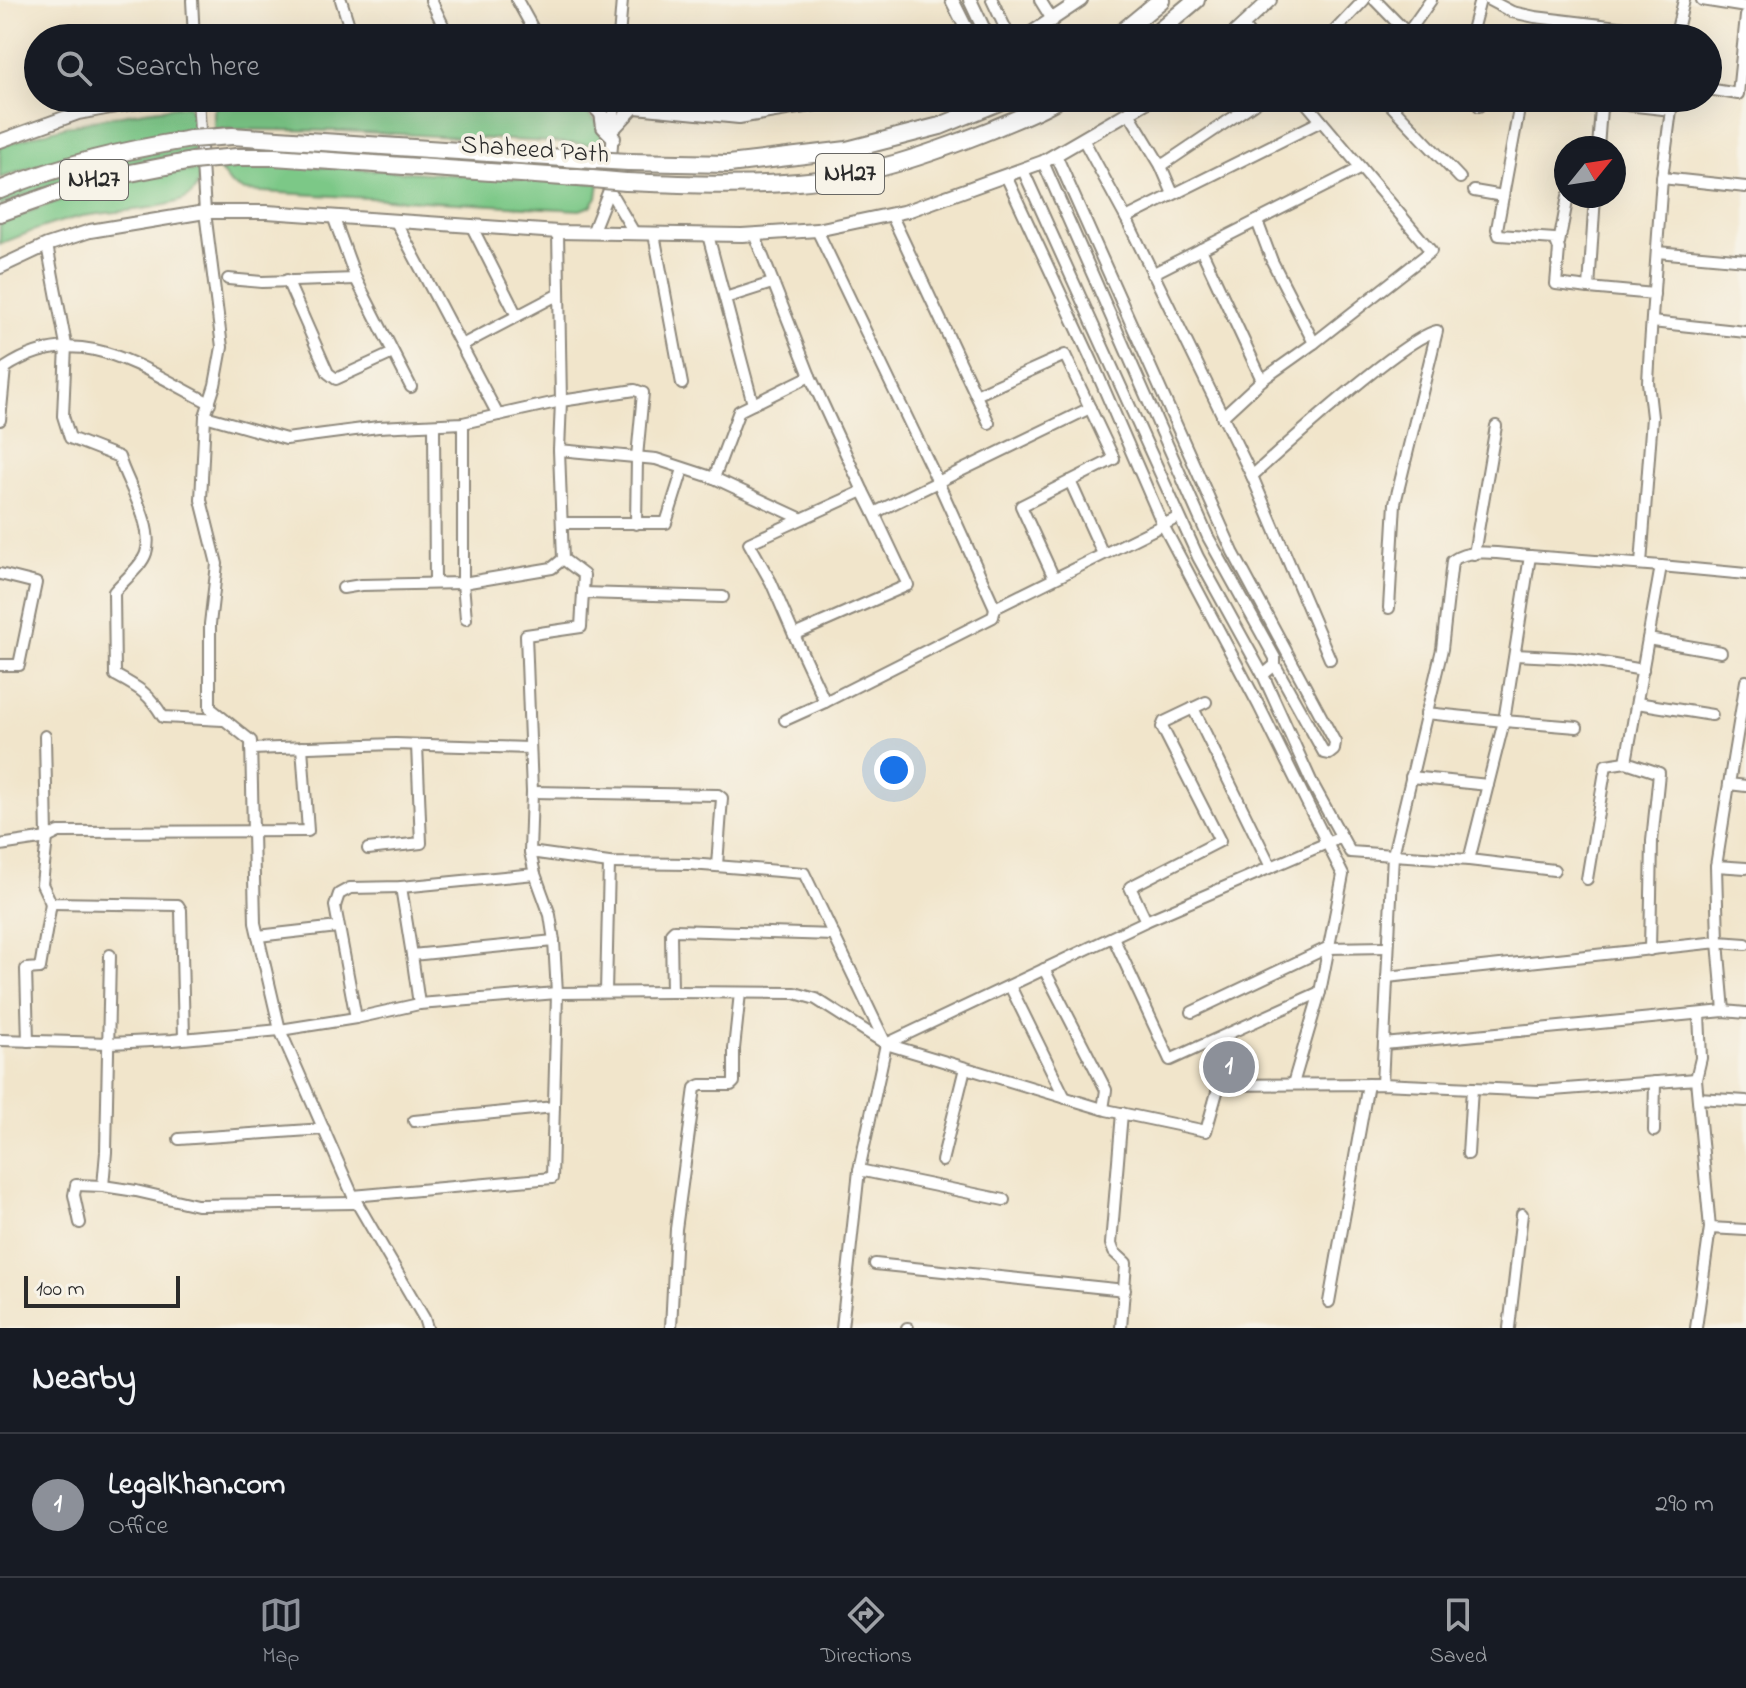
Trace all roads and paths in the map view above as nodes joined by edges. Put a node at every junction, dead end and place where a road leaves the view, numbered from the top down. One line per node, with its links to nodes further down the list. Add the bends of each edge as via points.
1 (192, 0): 24 (street)
2 (341, 0): 25 (street)
3 (431, 0): 26 (street)
4 (517, 0): 27 (street)
5 (622, 0): 28 (street)
6 (952, 0): 29 (street)
7 (970, 0): 30 (street)
8 (992, 0): 31 (street)
9 (1040, 0): 23 (street)
10 (1081, 0): 23 (street)
11 (1161, 0): 33 (highway)
12 (1196, 0): 34 (highway)
13 (1270, 0): 35 (street)
14 (1364, 0): 36 (street)
15 (1375, 0): 37 (street)
16 (1431, 0): 38 (street)
17 (1480, 0): 39 (street)
18 (1489, 0): 40 (street, via 1512,12)
19 (1684, 0): 41 (street)
20 (1702, 0): 21 (street)
21 (1746, 7)
22 (1746, 16): 43 (street)
23 (1053, 21): 32 (street)
24 (193, 24)
25 (349, 24)
26 (442, 24)
27 (530, 24)
28 (620, 24)
29 (964, 24)
30 (981, 24)
31 (1003, 24)
32 (1048, 24)
33 (1132, 24)
34 (1168, 24)
35 (1245, 24)
36 (1341, 24)
37 (1398, 24)
38 (1417, 24)
39 (1474, 24)
40 (1587, 24)
41 (1679, 24)
42 (1722, 91): 43 (street)
43 (1742, 94)
44 (84, 112): 64 (street)
45 (199, 112): 81 (street)
46 (598, 112): 61 (street)
47 (615, 112): 61 (street)
48 (630, 112): 61 (street)
49 (686, 112): 50 (street, via 739,117)
50 (769, 112)
51 (974, 112): 74 (highway, Shaheed Path / NH27, bridge, via 847,150 729,164 232,136 191,139 88,159)
52 (1033, 112): 82 (highway, Shaheed Path / NH27, bridge, via 947,147 870,170 800,182 626,182 237,157 94,180)
53 (1241, 112): 67 (street)
54 (1314, 112): 60 (street)
55 (1397, 112): 71 (street)
56 (1518, 112): 78 (street)
57 (1601, 112): 62 (street)
58 (1671, 112): 72 (street)
59 (1129, 113): 63 (street); 67 (street)
60 (1321, 121): 68 (street); 77 (street)
61 (614, 132): 75 (street)
62 (1599, 136)
63 (1083, 139): 65 (street); 85 (street)
64 (0, 141)
65 (1056, 155): 66 (street); 172 (street, via 1233,552 1335,742 1329,754)
66 (1043, 162): 69 (street); 172 (street, via 1208,537)
67 (1161, 166): 77 (street)
68 (1361, 168): 87 (street); 114 (street, via 1431,251)
69 (1023, 170): 70 (street); 144 (street)
70 (1006, 176): 83 (street); 148 (street)
71 (1460, 178)
72 (1662, 178): 73 (street); 99 (street)
73 (1746, 187)
74 (0, 190)
75 (609, 190): 91 (street); 92 (street)
76 (1474, 191): 78 (street)
77 (1173, 194): 85 (street)
78 (1503, 196): 96 (street, via 1499,235)
79 (1566, 208): 96 (street)
80 (1594, 208): 107 (street)
81 (205, 212): 84 (street); 97 (street, via 90,231); 124 (street, via 222,347)
82 (0, 213)
83 (891, 214): 89 (street); 122 (street)
84 (333, 216): 86 (street); 104 (street)
85 (1126, 218): 102 (street)
86 (395, 220): 88 (street); 116 (street)
87 (1257, 221): 98 (street); 114 (street)
88 (471, 225): 90 (street); 111 (street)
89 (817, 230): 94 (street); 141 (street)
90 (558, 232): 91 (street); 108 (street)
91 (592, 233): 92 (street)
92 (635, 234): 93 (street)
93 (654, 234): 95 (street); 120 (street)
94 (754, 234): 95 (street); 106 (street)
95 (708, 235): 110 (street)
96 (1559, 243): 107 (street, via 1556,284)
97 (47, 245): 101 (street); 115 (street)
98 (1201, 249): 102 (street); 119 (street)
99 (1657, 252): 100 (street); 109 (street)
100 (1746, 260)
101 (0, 267)
102 (1152, 274): 129 (street)
103 (228, 279): 105 (street)
104 (356, 279): 105 (street); 117 (street)
105 (287, 280): 117 (street, via 328,373 336,379)
106 (772, 283): 110 (street); 118 (street)
107 (1589, 288): 109 (street)
108 (559, 294): 111 (street); 123 (street)
109 (1654, 294): 112 (street)
110 (725, 298): 125 (street)
111 (517, 316): 116 (street)
112 (1652, 322): 113 (street); 153 (street, via 1652,417)
113 (1746, 332)
114 (1314, 343): 119 (street)
115 (66, 345): 124 (street, via 114,355); 130 (street, via 5,368); 183 (street, via 64,425 70,438 119,457 140,504 147,540 146,554 114,592 115,675 153,700 163,717)
116 (462, 345): 127 (street)
117 (393, 353): 121 (street)
118 (810, 376): 125 (street); 142 (street)
119 (1262, 380): 129 (street)
120 (682, 384)
121 (411, 387)
122 (976, 395): 126 (street, via 1065,355); 132 (street)
123 (561, 401): 127 (street); 135 (street); 136 (street, via 643,393)
124 (210, 403): 128 (street)
125 (753, 404): 139 (street, via 739,411)
126 (1090, 408): 140 (street, via 1114,459); 141 (street)
127 (498, 415): 131 (street)
128 (205, 416): 133 (street, via 286,439); 183 (street, via 201,500 217,564 210,624 210,708)
129 (1222, 417): 138 (street)
130 (0, 420)
131 (463, 423): 133 (street); 159 (street)
132 (989, 423)
133 (434, 426): 158 (street)
134 (1496, 426): 150 (street)
135 (559, 450): 136 (street); 146 (street)
136 (637, 457): 137 (street); 147 (street)
137 (683, 469): 139 (street); 147 (street, via 666,523)
138 (1252, 476): 164 (street, via 1387,362 1437,331 1395,503); 170 (street)
139 (714, 478): 145 (street)
140 (1070, 481): 149 (street); 157 (street, via 1021,506)
141 (938, 482): 143 (street); 163 (street)
142 (863, 491): 143 (street); 145 (street)
143 (874, 513): 166 (street, via 908,585)
144 (1179, 517): 148 (street); 174 (street)
145 (800, 518): 166 (street, via 749,543)
146 (562, 523): 147 (street); 152 (street)
147 (636, 524)
148 (1163, 525): 149 (street); 201 (street)
149 (1103, 554): 157 (street)
150 (1474, 554): 151 (street); 180 (street, via 1452,561 1442,649)
151 (1530, 556): 153 (street); 169 (street)
152 (563, 559): 159 (street, via 552,568); 161 (street, via 584,575)
153 (1641, 564): 154 (street)
154 (1661, 566): 156 (street); 167 (street)
155 (0, 574): 171 (street, via 36,583 19,665)
156 (1746, 574)
157 (1054, 578): 163 (street)
158 (435, 583): 159 (street); 160 (street)
159 (463, 583): 165 (street)
160 (343, 588)
161 (583, 593): 162 (street); 190 (street, via 581,627 526,635)
162 (723, 597)
163 (995, 608): 176 (street, via 993,617)
164 (1389, 608)
165 (466, 619)
166 (794, 635): 176 (street)
167 (1648, 639): 168 (street); 173 (street)
168 (1721, 652)
169 (1515, 655): 173 (street); 185 (street)
170 (1330, 659)
171 (0, 665)
172 (1275, 665): 174 (street)
173 (1643, 670): 178 (street)
174 (1263, 675): 199 (street)
175 (1746, 681): 181 (street)
176 (825, 702): 184 (street)
177 (1206, 702): 179 (street)
178 (1637, 703): 182 (street); 192 (street)
179 (1193, 708): 210 (street); 217 (street, via 1162,727 1220,841 1130,887)
180 (1426, 713): 185 (street); 193 (street)
181 (1743, 714): 194 (street)
182 (1712, 715)
183 (224, 720): 191 (street, via 251,741)
184 (785, 720)
185 (1504, 721): 186 (street); 195 (street)
186 (1577, 727)
187 (45, 736): 200 (street)
188 (417, 745): 189 (street); 190 (street); 203 (street, via 421,843)
189 (302, 747): 191 (street); 198 (street, via 308,831)
190 (529, 748): 197 (street)
191 (251, 749): 198 (street)
192 (1626, 762): 214 (street, via 1606,765); 227 (street, via 1659,773)
193 (1411, 777): 195 (street); 205 (street)
194 (1729, 784): 196 (street); 209 (street)
195 (1488, 785): 206 (street)
196 (1746, 786)
197 (532, 792): 204 (street); 208 (street, via 718,795 722,798)
198 (252, 830): 200 (street, via 59,832); 220 (street)
199 (1342, 837): 201 (street); 205 (street, via 1350,852)
200 (47, 838): 202 (street); 216 (street, via 42,884)
201 (1327, 843): 210 (street); 226 (street, via 1343,875)
202 (0, 845)
203 (368, 849)
204 (530, 852): 207 (street); 213 (street)
205 (1393, 855): 206 (street); 225 (street)
206 (1469, 860): 212 (street)
207 (609, 863): 208 (street); 233 (street)
208 (717, 865): 219 (street, via 804,873)
209 (1716, 866): 211 (street); 223 (street)
210 (1271, 867): 217 (street)
211 (1746, 868)
212 (1554, 870)
213 (535, 874): 215 (street); 222 (street)
214 (1587, 879)
215 (401, 887): 218 (street, via 350,888 339,894); 229 (street)
216 (51, 903): 245 (street, via 178,905); 247 (street, via 40,968 26,969)
217 (1146, 921): 221 (street)
218 (338, 927): 220 (street); 243 (street)
219 (834, 935): 234 (street, via 674,930); 249 (street)
220 (258, 936): 244 (street)
221 (1113, 937): 230 (street); 235 (street, via 1170,1060)
222 (554, 941): 229 (street); 236 (street)
223 (1718, 942): 224 (street); 227 (street); 239 (street)
224 (1746, 944)
225 (1388, 947): 226 (street); 231 (street)
226 (1327, 948): 235 (street); 240 (street)
227 (1650, 950): 231 (street)
228 (110, 955): 248 (street)
229 (412, 955): 238 (street)
230 (1044, 969): 232 (street); 262 (street, via 1106,1090)
231 (1387, 977): 250 (street)
232 (1010, 986): 249 (street); 258 (street)
233 (606, 992): 234 (street); 236 (street)
234 (672, 992): 237 (street)
235 (1320, 992): 254 (street)
236 (557, 993): 238 (street); 261 (street)
237 (740, 993): 249 (street, via 795,993 816,999); 282 (street, via 734,1082 695,1088 676,1229)
238 (419, 1004): 243 (street)
239 (1724, 1011): 241 (street); 242 (street)
240 (1192, 1012)
241 (1746, 1013)
242 (1699, 1014): 250 (street); 252 (street, via 1701,1058)
243 (356, 1018): 244 (street)
244 (280, 1030): 245 (street); 265 (street)
245 (184, 1038): 248 (street)
246 (0, 1040): 247 (street)
247 (28, 1041): 248 (street)
248 (110, 1043): 271 (street)
249 (886, 1044): 251 (street); 270 (street)
250 (1384, 1044): 256 (street)
251 (965, 1068): 258 (street); 269 (street)
252 (1696, 1079): 253 (street); 259 (street)
253 (1655, 1082): 257 (street, via 1540,1091); 266 (street)
254 (1293, 1084): 255 (street); 263 (street, via 1219,1085 1206,1131)
255 (1368, 1084): 256 (street); 280 (street)
256 (1382, 1084): 257 (street)
257 (1472, 1088): 268 (street)
258 (1065, 1098): 262 (street)
259 (1698, 1098): 260 (street); 276 (street)
260 (1746, 1101)
261 (554, 1107): 264 (street); 272 (street, via 552,1178)
262 (1103, 1109): 263 (street)
263 (1122, 1113): 279 (street, via 1111,1244 1126,1263)
264 (414, 1121)
265 (324, 1129): 267 (street); 272 (street)
266 (1654, 1131)
267 (179, 1139)
268 (1468, 1154)
269 (942, 1161)
270 (859, 1170): 273 (street); 283 (street)
271 (103, 1186): 272 (street, via 197,1205); 275 (street, via 76,1185)
272 (354, 1200): 281 (street)
273 (1004, 1200)
274 (1522, 1214): 285 (street)
275 (80, 1223)
276 (1710, 1228): 277 (street); 286 (street)
277 (1746, 1230)
278 (875, 1264): 279 (street)
279 (1125, 1290): 284 (street)
280 (1329, 1302)
281 (427, 1328)
282 (671, 1328)
283 (842, 1328)
284 (1121, 1328)
285 (1509, 1328)
286 (1696, 1328)

